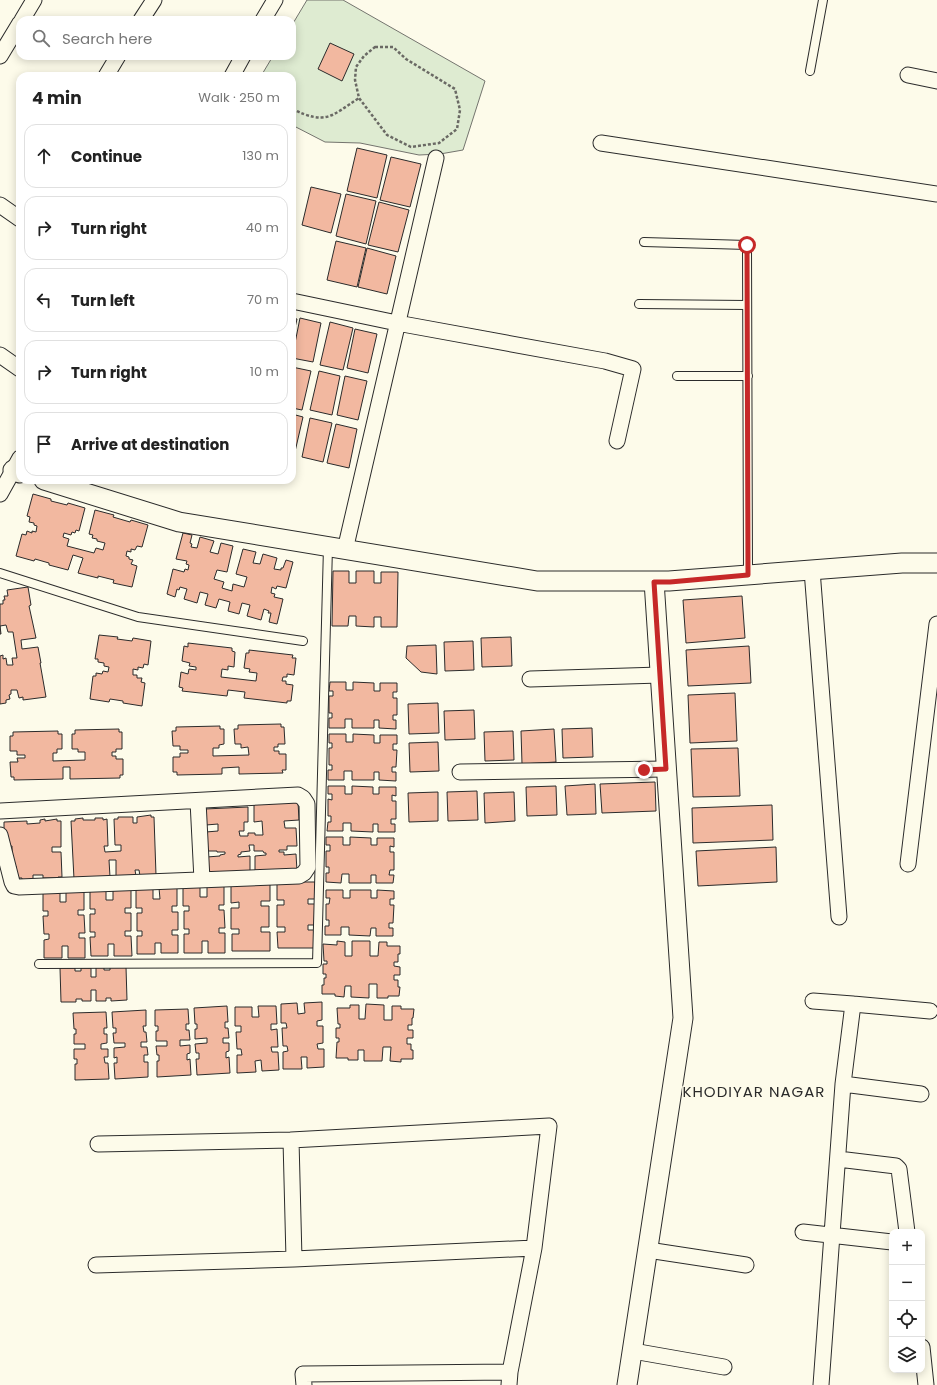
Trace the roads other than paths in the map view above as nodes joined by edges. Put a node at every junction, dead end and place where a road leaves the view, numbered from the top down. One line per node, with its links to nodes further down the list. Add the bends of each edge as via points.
1 (34, 0): 5 (street)
2 (154, 0): 6 (street)
3 (275, 0): 7 (street)
4 (823, 0): 12 (lane)
5 (24, 16)
6 (144, 16)
7 (266, 16)
8 (16, 30): 9 (street)
9 (0, 56)
10 (116, 60): 13 (street)
11 (242, 60): 14 (street)
12 (810, 71)
13 (108, 72)
14 (234, 72)
15 (908, 75): 16 (street)
16 (937, 81)
17 (601, 143): 19 (street)
18 (436, 158): 26 (street)
19 (937, 194)
20 (0, 205): 21 (street)
21 (16, 216)
22 (644, 242): 25 (lane, via 747,245)
23 (296, 302): 26 (street)
24 (639, 304): 25 (lane)
25 (747, 305): 30 (lane)
26 (397, 323): 31 (street, via 605,361 633,370); 35 (street)
27 (0, 355): 28 (street)
28 (16, 366)
29 (677, 376): 30 (lane)
30 (748, 376): 39 (lane)
31 (617, 441)
32 (16, 470): 34 (street)
33 (57, 484): 35 (street, via 179,522)
34 (0, 494)
35 (337, 549): 40 (street, via 537,582); 53 (lane, via 317,963)
36 (937, 563): 37 (street)
37 (812, 570): 39 (street); 52 (street)
38 (0, 573): 42 (lane, via 138,617)
39 (748, 575): 40 (street)
40 (654, 582): 43 (street)
41 (937, 624): 50 (street)
42 (303, 641)
43 (660, 675): 44 (street); 45 (street)
44 (530, 679)
45 (666, 769): 46 (street); 67 (street, via 683,1018)
46 (460, 772)
47 (198, 801): 48 (street); 51 (street); 51 (street, via 298,795 307,804 308,867 304,873 299,876)
48 (0, 812)
49 (0, 835): 51 (street, via 14,886)
50 (908, 864)
51 (202, 880)
52 (839, 918)
53 (39, 964)
54 (813, 1001): 55 (street)
55 (853, 1004): 56 (street); 57 (street)
56 (930, 1011)
57 (843, 1084): 58 (street); 61 (street)
58 (921, 1094)
59 (291, 1140): 60 (street); 66 (street, via 549,1126); 68 (street)
60 (98, 1144)
61 (838, 1159): 62 (street, via 896,1166 899,1169); 64 (street)
62 (907, 1229)
63 (803, 1232): 64 (street)
64 (832, 1236): 65 (street); 77 (street)
65 (889, 1242)
66 (534, 1248): 68 (street); 74 (street)
67 (648, 1250): 70 (street); 71 (street)
68 (294, 1259): 69 (street)
69 (96, 1265)
70 (746, 1265)
71 (633, 1351): 72 (street); 76 (street)
72 (724, 1367)
73 (925, 1373): 78 (street)
74 (510, 1379): 75 (street, via 304,1374)
75 (304, 1385)
76 (628, 1385)
77 (822, 1385)
78 (926, 1385)

